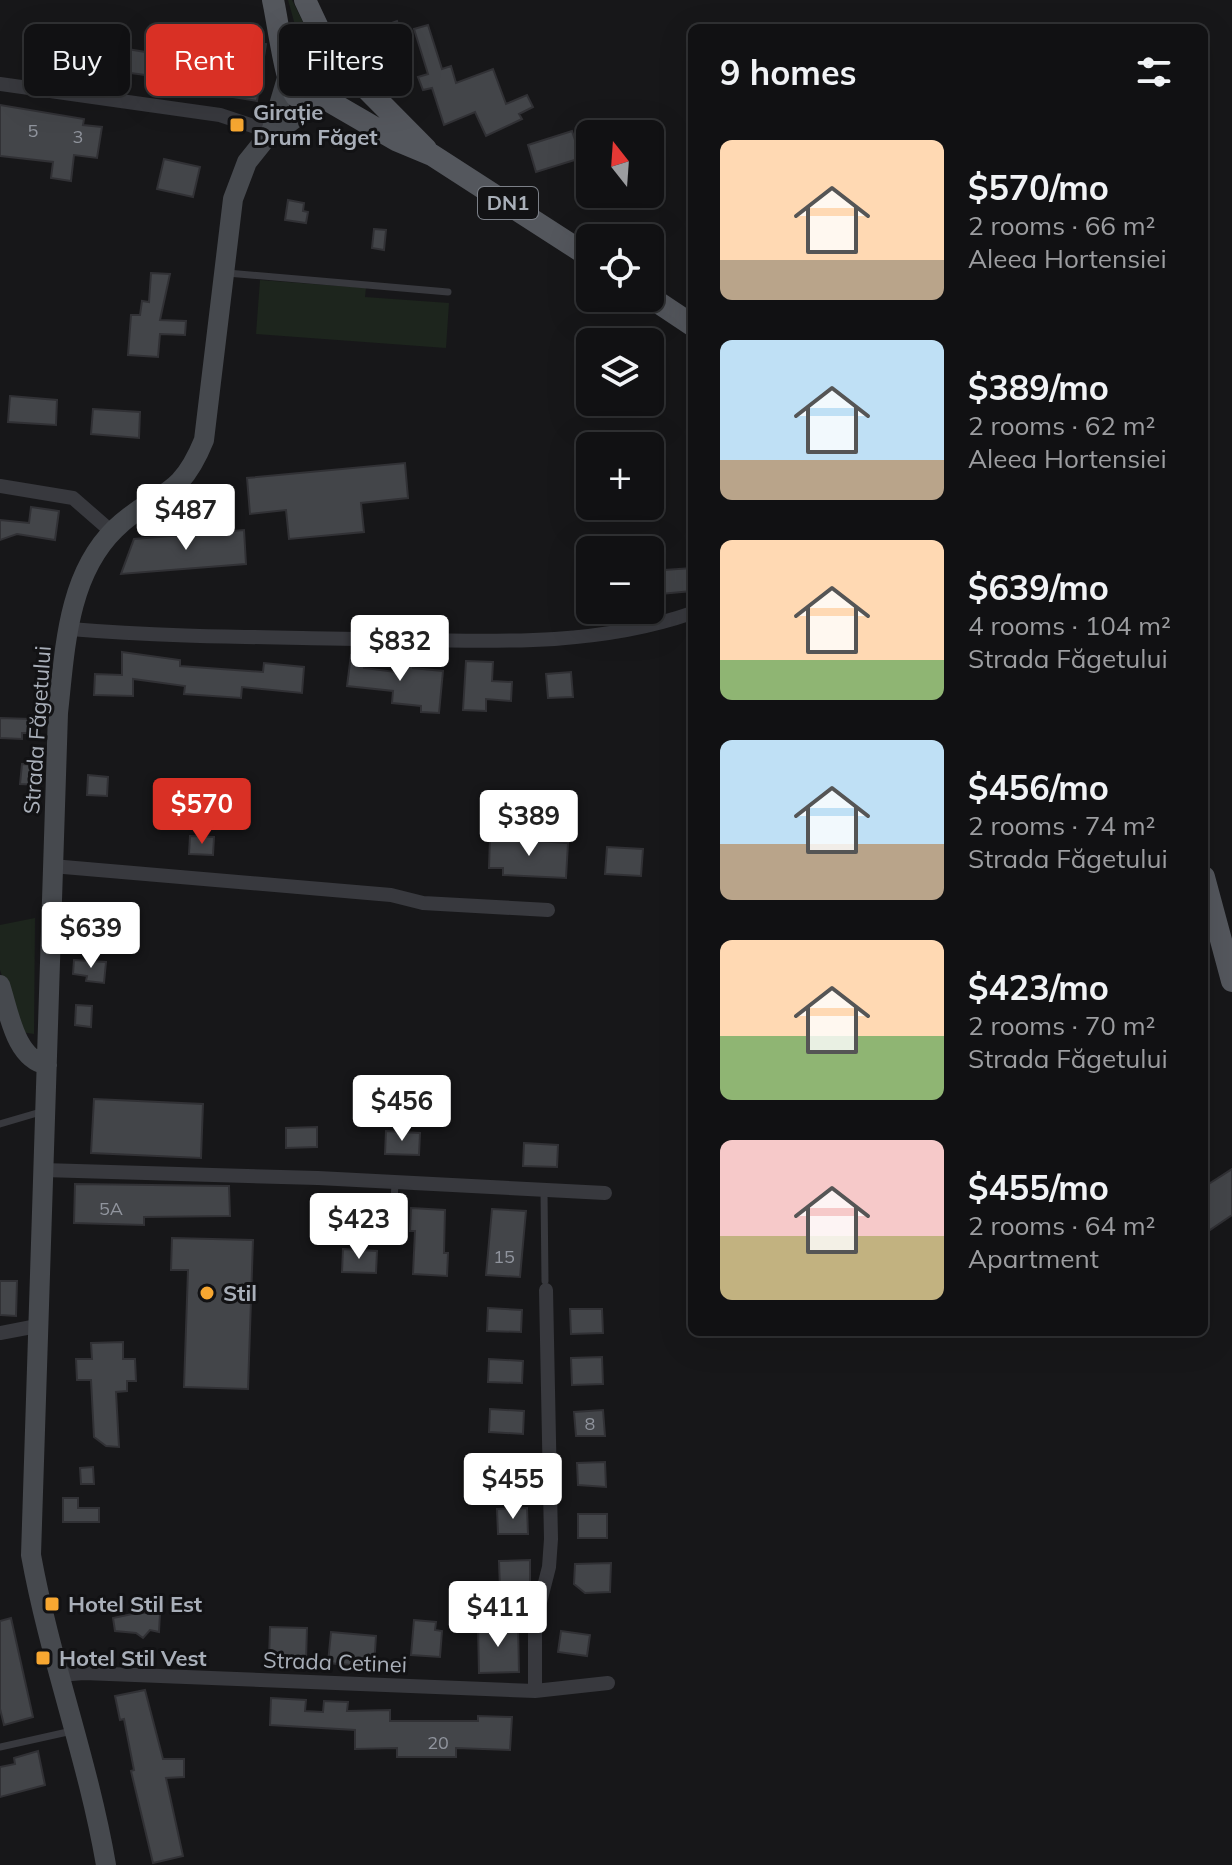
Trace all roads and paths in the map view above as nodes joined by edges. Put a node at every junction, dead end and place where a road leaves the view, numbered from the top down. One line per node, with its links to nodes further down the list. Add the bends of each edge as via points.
1 (273, 0): 4 (main road)
2 (305, 0): 3 (main road, DN1)
3 (317, 24)
4 (279, 31)
5 (0, 84): 11 (street, via 220,115)
6 (281, 96): 11 (main road, Strada Făgetului)
7 (296, 96): 10 (main road, DN1)
8 (333, 96): 10 (main road)
9 (374, 96): 12 (main road, DN1)
10 (321, 102): 11 (main road, Strada Făgetului); 12 (main road, DN1)
11 (271, 132): 14 (main road, Strada Făgetului, via 237,183)
12 (432, 155): 13 (main road, DN1)
13 (576, 248)
14 (225, 272): 15 (lane); 19 (main road, Strada Făgetului, via 204,440 190,473)
15 (448, 292)
16 (664, 306): 17 (main road)
17 (688, 322)
18 (0, 486): 19 (street, via 73,498)
19 (112, 532): 21 (main road, Strada Făgetului, via 81,577)
20 (688, 614): 21 (street, via 614,633 524,641)
21 (70, 629): 22 (main road, Strada Făgetului, via 58,713)
22 (52, 866): 24 (street, via 391,895 423,903); 27 (main road, Strada Făgetului)
23 (1208, 892): 25 (main road)
24 (548, 910)
25 (1232, 981)
26 (0, 985): 27 (main road, via 24,1051)
27 (47, 1065): 28 (main road, Strada Făgetului)
28 (45, 1111): 29 (lane); 30 (main road, Strada Făgetului)
29 (0, 1124)
30 (43, 1170): 31 (street); 36 (main road, Strada Făgetului)
31 (395, 1183): 32 (street); 34 (lane)
32 (544, 1189): 33 (street); 35 (lane)
33 (605, 1193)
34 (392, 1239)
35 (546, 1286): 40 (street, via 551,1539 535,1622)
36 (37, 1326): 37 (street); 38 (main road, Strada Făgetului, via 31,1555)
37 (0, 1333)
38 (59, 1675): 40 (street, Strada Cetinei); 41 (main road, Strada Făgetului)
39 (608, 1683): 40 (street, Strada Cetinei)
40 (535, 1691)
41 (74, 1731): 42 (lane); 43 (main road, Strada Făgetului)
42 (0, 1747)
43 (106, 1865)

